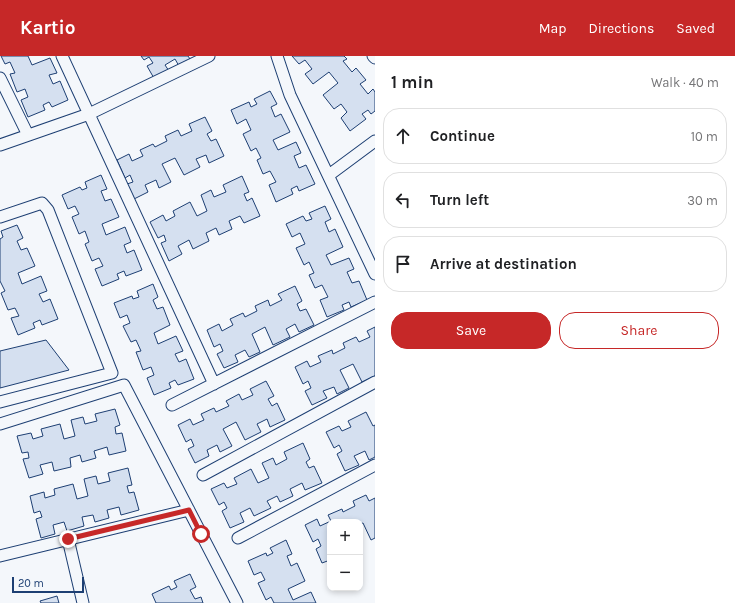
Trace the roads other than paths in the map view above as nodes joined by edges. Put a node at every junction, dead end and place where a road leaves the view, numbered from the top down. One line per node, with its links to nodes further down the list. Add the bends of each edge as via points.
1 (62, 56): 5 (lane)
2 (209, 56): 5 (lane)
3 (276, 56): 9 (lane, via 290,95)
4 (0, 78): 6 (lane)
5 (89, 114): 6 (lane); 14 (lane)
6 (28, 135): 8 (lane)
7 (375, 141): 9 (lane)
8 (0, 145)
9 (329, 175): 11 (lane)
10 (0, 217): 15 (lane, via 42,203 48,210 112,373)
11 (375, 274)
12 (375, 302): 14 (lane)
13 (375, 382): 19 (lane)
14 (214, 384): 16 (lane)
15 (0, 402)
16 (172, 405)
17 (0, 424): 20 (lane, via 124,385)
18 (375, 464): 21 (lane)
19 (203, 475)
20 (189, 510): 22 (lane); 25 (lane)
21 (238, 538)
22 (68, 539): 23 (lane); 24 (lane)
23 (0, 556)
24 (84, 603)
25 (237, 603)

